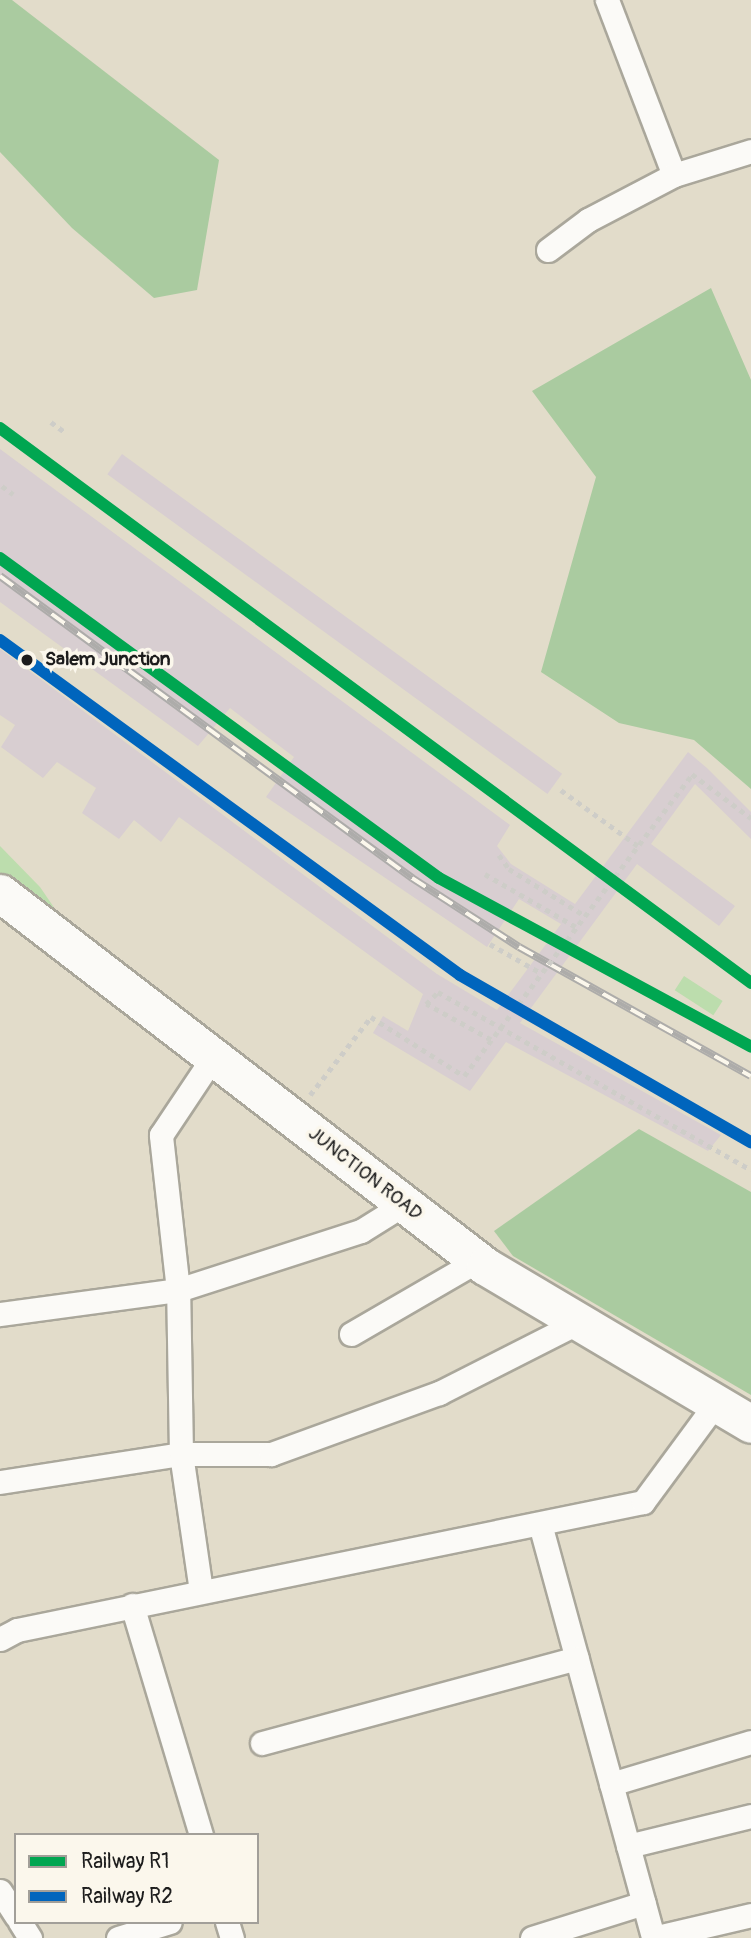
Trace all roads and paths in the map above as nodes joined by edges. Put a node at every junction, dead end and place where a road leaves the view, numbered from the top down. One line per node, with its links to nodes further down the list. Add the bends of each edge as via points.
1 (607, 0): 3 (street)
2 (751, 151): 3 (street)
3 (674, 175): 4 (street, via 588,220)
4 (548, 250)
5 (51, 422): 6 (path)
6 (65, 433)
7 (2, 486): 8 (path)
8 (13, 494)
9 (561, 790): 11 (path)
10 (751, 818): 11 (path, bridge, via 692,774)
11 (638, 846): 15 (path, bridge)
12 (499, 855): 15 (path, via 509,869)
13 (485, 874): 16 (path)
14 (0, 893): 20 (main road, JUNCTION ROAD)
15 (584, 916): 16 (path, bridge)
16 (576, 927): 18 (path, bridge)
17 (489, 944): 18 (path)
18 (541, 973): 19 (path, bridge)
19 (491, 1040): 21 (path, bridge, via 464,1076 371,1017); 22 (path, via 426,1004 438,992)
20 (214, 1057): 21 (main road, JUNCTION ROAD); 25 (street, via 161,1135)
21 (292, 1117): 23 (main road, JUNCTION ROAD)
22 (751, 1170)
23 (404, 1205): 24 (main road, JUNCTION ROAD); 25 (street, via 361,1231)
24 (477, 1261): 27 (main road, JUNCTION ROAD); 28 (street)
25 (178, 1290): 26 (street); 31 (street)
26 (0, 1314)
27 (579, 1322): 29 (main road, JUNCTION ROAD); 31 (street, via 439,1393 271,1454)
28 (351, 1334)
29 (716, 1403): 30 (main road, JUNCTION ROAD); 33 (street, via 643,1502)
30 (751, 1424)
31 (181, 1454): 32 (street); 34 (street)
32 (0, 1482)
33 (540, 1524): 34 (street); 37 (street)
34 (201, 1591): 35 (street)
35 (132, 1605): 36 (street, via 17,1630); 42 (street)
36 (0, 1639)
37 (577, 1658): 39 (street); 40 (street)
38 (751, 1742): 40 (street)
39 (262, 1743)
40 (611, 1784): 43 (street)
41 (751, 1816): 43 (street)
42 (200, 1833)
43 (628, 1846): 45 (street)
44 (0, 1891): 46 (street)
45 (644, 1903): 50 (street); 51 (street)
46 (14, 1913)
47 (751, 1915): 51 (street)
48 (164, 1924): 49 (street)
49 (118, 1938)
50 (532, 1938)
51 (653, 1938)

